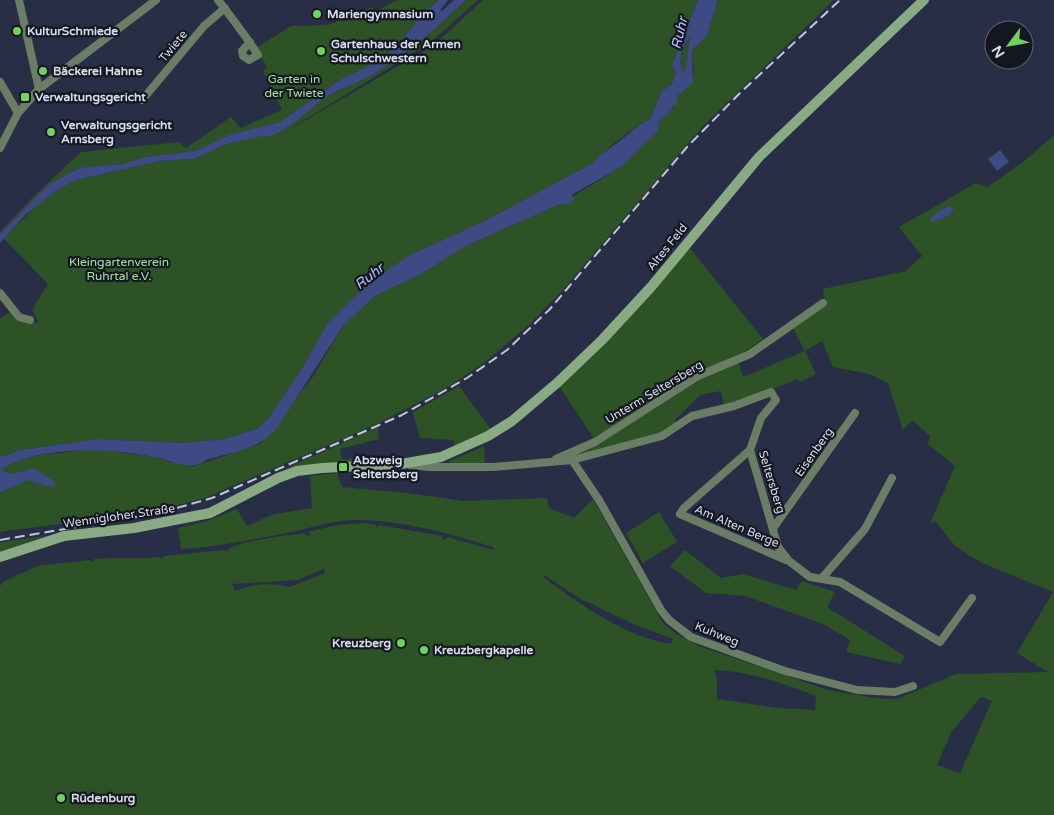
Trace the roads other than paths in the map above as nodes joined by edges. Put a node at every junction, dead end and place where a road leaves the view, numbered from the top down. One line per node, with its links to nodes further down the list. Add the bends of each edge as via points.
1 (20, 0): 8 (street)
2 (156, 0): 8 (street)
3 (218, 0): 5 (street)
4 (924, 0): 18 (main road, Altes Feld, via 759,157 651,287 602,340 512,421)
5 (225, 8): 6 (street); 9 (street, Twiete, via 204,26)
6 (250, 42)
7 (0, 82): 10 (street)
8 (39, 89): 10 (street)
9 (142, 100)
10 (18, 113): 11 (street)
11 (0, 148)
12 (0, 293): 14 (street, via 18,317)
13 (823, 303): 19 (street, Unterm Seltersberg, via 750,354 698,376 595,442)
14 (30, 320)
15 (855, 413): 22 (street, Eisenberg)
16 (750, 450): 17 (street, Seltersberg, via 761,418 776,400 771,392 734,406 692,416 662,436); 22 (street, Seltersberg); 24 (street, Am Alten Berge, via 680,514)
17 (572, 460): 19 (street); 27 (street, Kuhweg, via 599,500 661,610 691,637 786,671 857,690 895,692)
18 (442, 462): 19 (street); 20 (main road, Altes Feld)
19 (544, 463)
20 (401, 464): 23 (main road, Wennigloher Straße, via 297,472 278,478 210,513 134,528 64,536)
21 (892, 478): 25 (street, via 865,529)
22 (774, 528): 24 (street, Seltersberg, via 778,547)
23 (0, 557)
24 (789, 561): 25 (street, Seltersberg, via 810,577)
25 (822, 578): 26 (street, Seltersberg, via 840,582 940,642)
26 (972, 598)
27 (913, 686)

